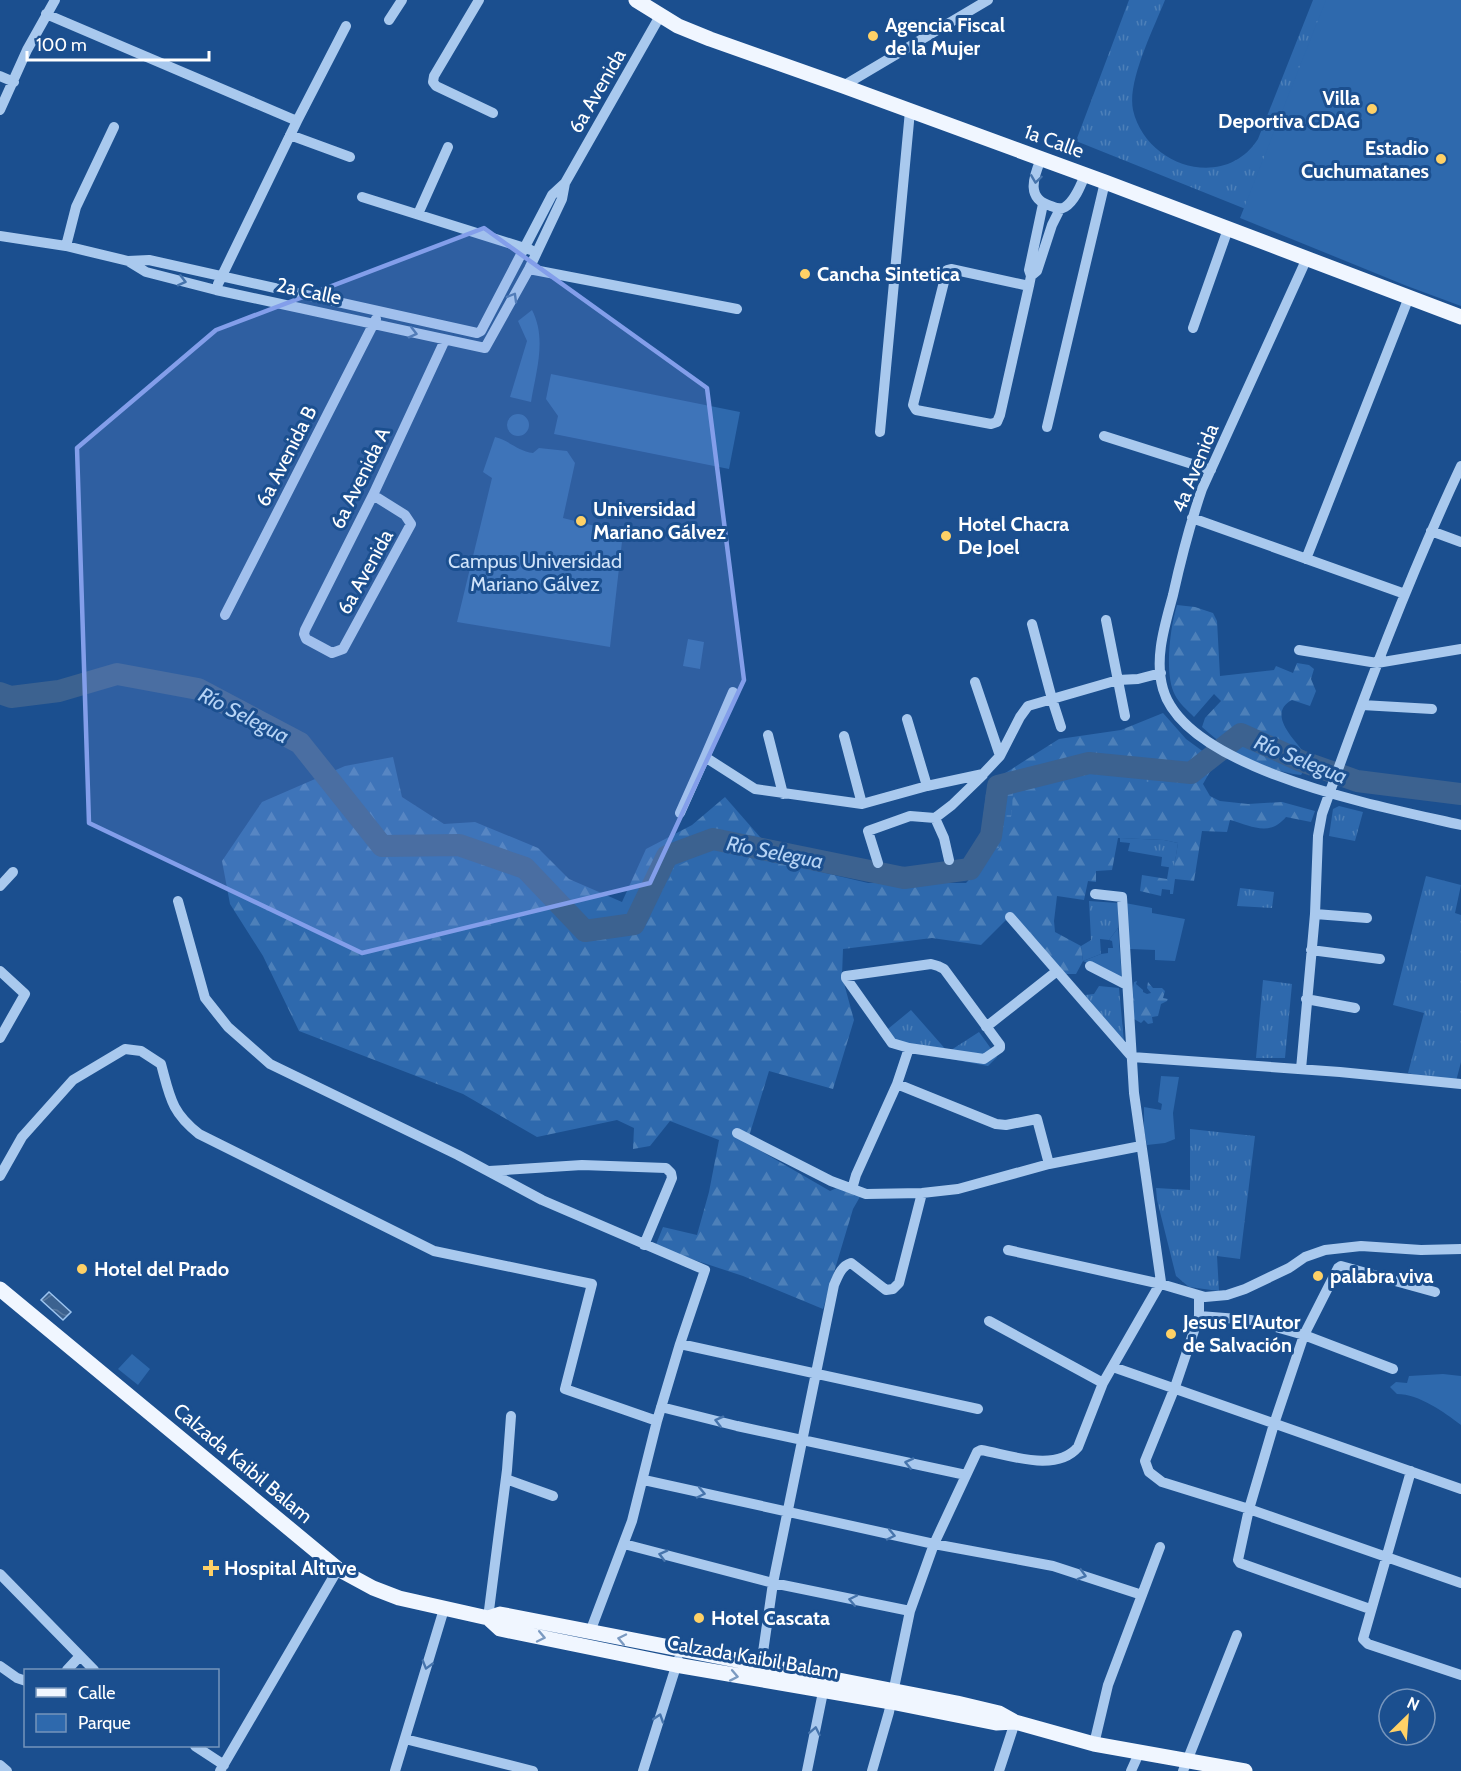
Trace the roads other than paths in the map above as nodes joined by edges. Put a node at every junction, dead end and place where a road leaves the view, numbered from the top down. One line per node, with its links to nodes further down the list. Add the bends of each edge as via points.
1 (54, 0): 7 (street)
2 (402, 0): 8 (street)
3 (479, 0): 15 (street, via 433,82)
4 (636, 0): 6 (main road, 1a Calle)
5 (988, 0): 12 (street)
6 (656, 9): 12 (main road, 1a Calle, via 710,39); 24 (street, 6a Avenida)
7 (46, 14): 11 (street); 16 (street)
8 (389, 20)
9 (346, 26): 16 (street)
10 (0, 76): 11 (street)
11 (14, 82): 13 (street)
12 (843, 86): 14 (main road, 1a Calle)
13 (0, 110)
14 (910, 111): 21 (main road, 1a Calle); 49 (street)
15 (493, 113)
16 (297, 121): 18 (street)
17 (114, 127): 31 (street, via 76,207)
18 (290, 135): 20 (street); 37 (street)
19 (448, 147): 28 (street)
20 (350, 157)
21 (1041, 159): 22 (main road, 1a Calle); 26 (street, one-way to 26, via 1033,185 1037,200)
22 (1085, 175): 23 (main road, 1a Calle); 27 (street, via 1072,200)
23 (1105, 182): 29 (main road, 1a Calle); 48 (street)
24 (565, 183): 32 (street, 6a Avenida, via 552,195); 33 (street, 6a Avenida, via 562,200)
25 (362, 197): 28 (street)
26 (1043, 204): 27 (street); 38 (street)
27 (1060, 209): 38 (street)
28 (418, 214): 32 (street)
29 (1228, 229): 34 (main road, 1a Calle); 44 (street)
30 (0, 236): 31 (street, 2a Calle)
31 (66, 246): 35 (street, 2a Calle)
32 (524, 248): 33 (street); 45 (street, 6a Avenida)
33 (537, 252): 36 (street, 6a Avenida)
34 (1306, 258): 40 (main road, 1a Calle); 52 (street, 4a Avenida)
35 (128, 261): 37 (street, 2a Calle, via 149,260); 39 (street, 2a Calle, one-way to 39, via 146,272)
36 (529, 269): 41 (street); 47 (street, 6a Avenida, one-way to 36)
37 (220, 277): 39 (street); 43 (street, 2a Calle)
38 (1030, 281): 38 (street, via 997,422 916,410 913,405 947,270)
39 (216, 290): 43 (street, 2a Calle)
40 (1409, 297): 42 (main road, 1a Calle); 57 (street)
41 (737, 309)
42 (1461, 317)
43 (376, 318): 45 (street, 2a Calle, via 472,333); 46 (street, 2a Calle, one-way to 46); 59 (street, 6a Avenida B)
44 (1193, 328)
45 (481, 331)
46 (445, 340): 47 (street, 2a Calle); 53 (street, 6a Avenida A)
47 (485, 348)
48 (1047, 427)
49 (880, 432)
50 (1104, 436): 52 (street)
51 (1461, 466): 55 (street)
52 (1211, 470): 54 (street, 4a Avenida)
53 (373, 495): 62 (street, 6a Avenida, via 405,515 411,524); 62 (street, 6a Avenida A, via 305,630 306,639 332,653)
54 (1192, 518): 57 (street); 66 (street, 4a Avenida, via 1163,635)
55 (1431, 531): 56 (street); 58 (street)
56 (1461, 542)
57 (1306, 559): 58 (street)
58 (1405, 594): 65 (street)
59 (225, 615)
60 (1106, 620): 67 (street)
61 (1032, 624): 70 (street)
62 (343, 649)
63 (1461, 649): 65 (street)
64 (1299, 650): 65 (street)
65 (1377, 663): 71 (street)
66 (1161, 673): 67 (street); 82 (street, 4a Avenida, via 1168,704 1215,747 1236,759)
67 (1118, 681): 70 (street); 73 (street)
68 (975, 682): 78 (street)
69 (733, 692): 79 (street)
70 (1052, 699): 75 (street); 78 (street, via 1028,706)
71 (1362, 705): 72 (street); 82 (street)
72 (1432, 709)
73 (1125, 716)
74 (908, 719): 81 (street)
75 (1061, 727)
76 (768, 735): 83 (street)
77 (844, 736): 84 (street)
78 (1000, 756): 80 (street)
79 (705, 758): 83 (street, via 755,789); 85 (street)
80 (983, 774): 81 (street); 86 (street)
81 (927, 786): 84 (street)
82 (1329, 793): 87 (street); 94 (street, via 1318,836)
83 (783, 794): 84 (street)
84 (862, 804)
85 (680, 813)
86 (936, 818): 88 (street); 89 (street, via 910,816 868,831)
87 (1461, 825)
88 (949, 860)
89 (878, 863)
90 (13, 872): 91 (street)
91 (0, 886)
92 (1095, 894): 102 (street, via 1122,897)
93 (178, 901): 115 (street, via 205,998 241,1040 270,1064)
94 (1315, 914): 96 (street); 97 (street)
95 (1010, 917): 100 (street)
96 (1367, 918)
97 (1311, 950): 98 (street); 103 (street)
98 (1380, 959)
99 (1090, 966): 102 (street)
100 (1057, 970): 105 (street); 108 (street)
101 (0, 971): 106 (street, via 25,994)
102 (1127, 985): 108 (street)
103 (1306, 999): 104 (street); 109 (street)
104 (1354, 1008)
105 (986, 1027): 107 (street, via 1000,1047 984,1059); 107 (street, via 939,966 846,976 891,1042)
106 (0, 1038)
107 (909, 1048): 110 (street)
108 (1132, 1057): 109 (street); 113 (street)
109 (1301, 1069): 111 (street)
110 (897, 1084): 114 (street, via 996,1124 1037,1119); 117 (street)
111 (1461, 1084)
112 (737, 1133): 117 (street)
113 (1141, 1146): 114 (street); 122 (street)
114 (1049, 1164): 118 (street, via 958,1189)
115 (488, 1171): 119 (street, via 542,1200); 119 (street, via 582,1165 666,1168 672,1178)
116 (0, 1176): 138 (street, via 22,1137 73,1080 125,1049 141,1051 161,1064 171,1103 182,1121 199,1134 434,1251 592,1284 565,1389)
117 (852, 1189): 118 (street, via 866,1194)
118 (922, 1194): 132 (street, via 899,1283 893,1289 886,1290 851,1263 839,1272)
119 (644, 1245): 129 (street, via 706,1270)
120 (1461, 1249): 125 (street, via 1361,1246 1325,1250 1227,1295)
121 (1008, 1250): 122 (street)
122 (1161, 1284): 125 (street); 130 (street)
123 (0, 1289): 153 (main road, Calzada Kaibil Balam)
124 (1436, 1292): 128 (street, via 1340,1266)
125 (1199, 1296): 126 (street)
126 (1199, 1317): 128 (street, via 1251,1320); 134 (street)
127 (989, 1321): 133 (street)
128 (1304, 1335): 131 (street); 139 (street)
129 (680, 1344): 132 (street); 135 (street)
130 (1113, 1366): 133 (street); 134 (street)
131 (1393, 1369)
132 (814, 1372): 136 (street); 140 (street)
133 (1103, 1383): 142 (street, via 1078,1447 1068,1456 1046,1461 981,1450)
134 (1174, 1387): 139 (street); 147 (street, via 1145,1461 1149,1472 1162,1482)
135 (661, 1407): 138 (street); 140 (street, one-way to 135)
136 (978, 1409)
137 (511, 1416): 143 (street)
138 (657, 1421): 144 (street)
139 (1274, 1424): 141 (street); 147 (street)
140 (803, 1439): 142 (street, one-way to 140); 148 (street)
141 (1411, 1471): 145 (street); 152 (street)
142 (966, 1475): 150 (street)
143 (506, 1479): 146 (street); 161 (street)
144 (644, 1480): 148 (street, one-way to 148); 149 (street)
145 (1461, 1489)
146 (554, 1496)
147 (1249, 1509): 152 (street); 159 (street, via 1240,1563)
148 (788, 1512): 150 (street, one-way to 150); 155 (street)
149 (624, 1544): 155 (street, one-way to 149); 162 (street)
150 (934, 1544): 157 (street, one-way to 157, via 1053,1566); 160 (street)
151 (1160, 1547): 157 (street)
152 (1387, 1556): 156 (street); 159 (street)
153 (338, 1569): 158 (main road, Calzada Kaibil Balam, via 399,1598); 181 (street)
154 (0, 1574): 164 (street)
155 (773, 1583): 160 (street, one-way to 155); 167 (street)
156 (1461, 1583)
157 (1142, 1595): 176 (street, via 1108,1685)
158 (444, 1609): 161 (main road, Calzada Kaibil Balam); 175 (street, one-way to 175)
159 (1370, 1609): 170 (street, via 1362,1637 1366,1643)
160 (910, 1611): 173 (street)
161 (488, 1618): 162 (main road, Calzada Kaibil Balam, via 500,1614); 165 (main road, Calzada Kaibil Balam, one-way to 165, via 500,1629)
162 (590, 1632): 165 (main road, Calzada Kaibil Balam, one-way to 162)
163 (1237, 1635): 180 (street)
164 (80, 1656): 168 (street); 169 (street)
165 (678, 1658): 167 (main road, Calzada Kaibil Balam); 172 (main road, Calzada Kaibil Balam, one-way to 172); 185 (street, one-way to 165)
166 (0, 1666): 171 (street)
167 (761, 1666): 173 (main road, Calzada Kaibil Balam)
168 (69, 1669)
169 (92, 1669)
170 (1461, 1675)
171 (24, 1680)
172 (823, 1692): 173 (main road, Calzada Kaibil Balam); 186 (street, one-way to 172)
173 (892, 1697): 174 (main road, Calzada Kaibil Balam, via 999,1713); 187 (street)
174 (1015, 1722): 176 (main road, Calzada Kaibil Balam); 188 (street)
175 (405, 1739): 183 (street); 184 (street)
176 (1094, 1743): 178 (main road, Calzada Kaibil Balam)
177 (196, 1747): 181 (street)
178 (1140, 1751): 180 (main road, Calzada Kaibil Balam); 189 (street)
179 (0, 1765): 182 (street)
180 (1185, 1766): 190 (main road, Calzada Kaibil Balam)
181 (222, 1768)
182 (8, 1771)
183 (395, 1771)
184 (530, 1771)
185 (643, 1771)
186 (807, 1771)
187 (872, 1771)
188 (999, 1771)
189 (1131, 1771)
190 (1245, 1771)

